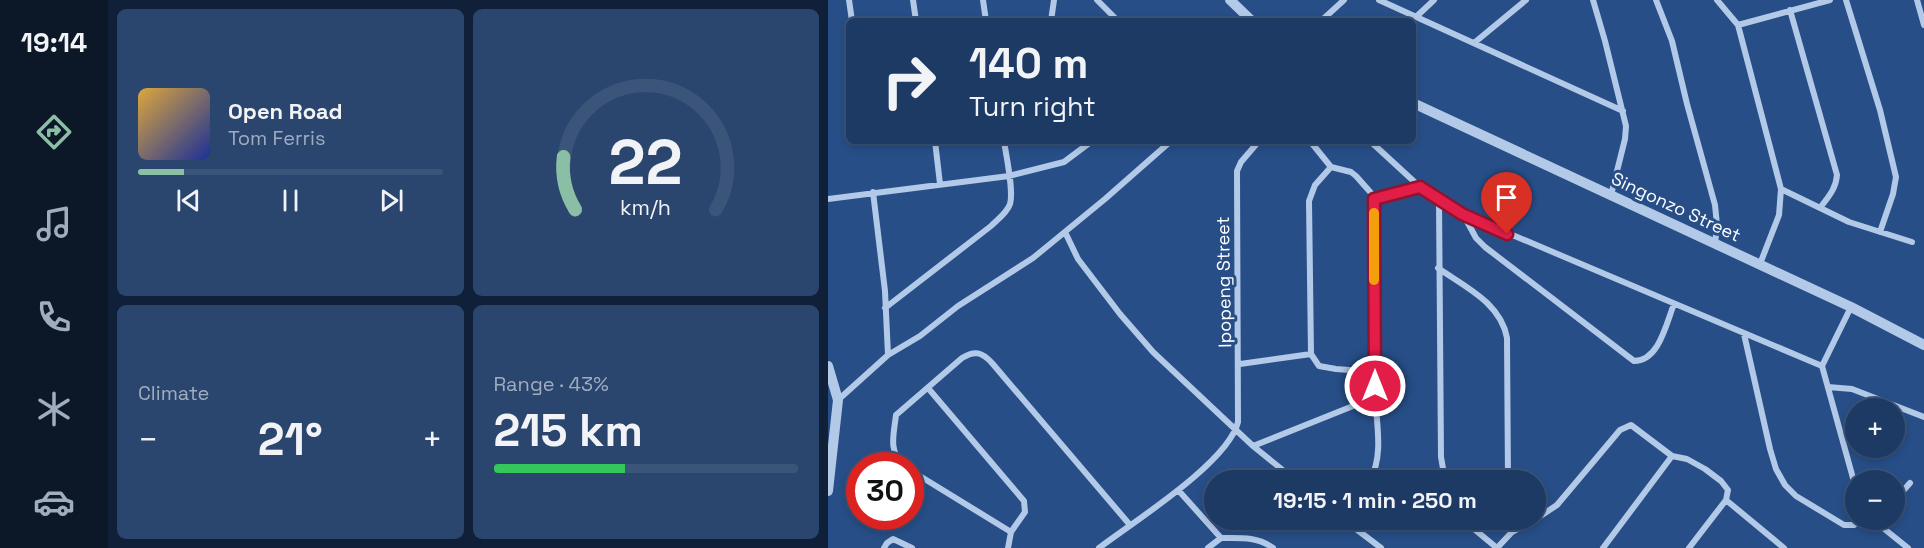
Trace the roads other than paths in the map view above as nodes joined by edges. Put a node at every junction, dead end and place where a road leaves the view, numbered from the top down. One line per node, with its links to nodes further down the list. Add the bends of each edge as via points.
1 (849, 0): 19 (street)
2 (913, 0): 20 (street)
3 (983, 0): 21 (street)
4 (1054, 0): 22 (street)
5 (1097, 0): 23 (street)
6 (1230, 0): 24 (street)
7 (1344, 0): 25 (street)
8 (1379, 0): 18 (street)
9 (1434, 0): 18 (street)
10 (1526, 0): 28 (street)
11 (1593, 0): 30 (street)
12 (1656, 0): 53 (street, via 1672,41 1715,205)
13 (1717, 0): 26 (street)
14 (1830, 0): 17 (street)
15 (1846, 0): 51 (street, via 1896,177)
16 (1917, 0): 27 (street)
17 (1790, 10): 26 (street); 48 (street, via 1837,175 1833,192)
18 (1417, 16): 28 (street)
19 (852, 18)
20 (916, 18)
21 (986, 18)
22 (1052, 18)
23 (1115, 18)
24 (1249, 18)
25 (1324, 18)
26 (1738, 25): 42 (street)
27 (1924, 25)
28 (1474, 43): 30 (street)
29 (1416, 104): 44 (street, Singonzo Street)
30 (1623, 111): 44 (street, via 1625,140)
31 (935, 144): 40 (street)
32 (1004, 144): 39 (street)
33 (1086, 144): 39 (street, via 1064,162)
34 (1167, 144): 50 (street)
35 (1256, 144): 63 (street, Ipopeng Street, via 1238,171)
36 (1312, 144): 38 (street)
37 (1373, 144): 41 (street)
38 (1331, 167): 46 (street, via 1351,172); 61 (street, via 1315,185 1310,201)
39 (1009, 176): 40 (street); 58 (street, via 1010,203 1002,215)
40 (940, 184): 43 (street)
41 (1420, 187): 46 (street); 47 (street)
42 (1781, 189): 48 (street); 54 (street, via 1779,215)
43 (873, 192): 45 (street); 58 (street)
44 (1611, 195): 53 (street, Singonzo Street)
45 (828, 199)
46 (1374, 199): 66 (street)
47 (1439, 200): 49 (street); 55 (street)
48 (1820, 208): 51 (street)
49 (1462, 214): 56 (street); 56 (street, via 1485,247 1634,361 1643,361 1655,349)
50 (1065, 232): 62 (street, via 1014,272); 72 (street, via 1078,259 1120,314 1153,352)
51 (1880, 232): 52 (street)
52 (1912, 242)
53 (1715, 244): 54 (street, Singonzo Street)
54 (1760, 264): 57 (street, Singonzo Street)
55 (1438, 268): 79 (street); 80 (street, via 1485,300 1505,325)
56 (1674, 304): 59 (street)
57 (1851, 307): 60 (street, Singonzo Street); 65 (street)
58 (885, 308): 62 (street)
59 (1744, 334): 65 (street); 90 (street, via 1776,469 1796,496)
60 (1924, 345)
61 (1311, 354): 63 (street); 66 (street, via 1319,366)
62 (888, 355): 69 (street)
63 (1240, 364): 72 (street, Ipopeng Street)
64 (828, 366): 69 (street)
65 (1822, 366): 67 (street)
66 (1375, 372): 70 (street)
67 (1828, 387): 71 (street, via 1852,389); 81 (street)
68 (928, 388): 75 (street, via 896,416); 89 (street, via 969,353 984,355); 95 (street, via 1024,501 1025,512)
69 (838, 400): 73 (street)
70 (1375, 400): 74 (street); 78 (street, via 1378,440)
71 (1924, 417)
72 (1236, 430): 74 (street); 86 (street)
73 (831, 435): 85 (street)
74 (1253, 446): 77 (street)
75 (894, 452)
76 (1672, 456): 87 (street, via 1687,459 1715,476 1728,490); 88 (street, via 1635,426 1624,427 1557,505); 106 (street)
77 (1283, 470)
78 (1374, 470)
79 (1443, 470)
80 (1508, 470)
81 (1851, 470)
82 (924, 479): 95 (street)
83 (1910, 483): 84 (street)
84 (1905, 489)
85 (828, 491)
86 (1179, 491): 89 (street); 96 (street)
87 (1726, 500): 97 (street); 107 (street)
88 (1546, 512)
89 (1130, 525): 101 (street)
90 (1845, 525)
91 (1357, 530): 104 (street)
92 (1475, 530): 105 (street)
93 (1887, 530): 110 (street)
94 (1512, 531): 105 (street)
95 (1011, 532): 100 (street)
96 (1221, 538): 102 (street); 103 (street, via 1253,539)
97 (1775, 541): 108 (street); 109 (street)
98 (884, 548): 99 (street, via 893,539)
99 (912, 548)
100 (1008, 548)
101 (1099, 548)
102 (1208, 548)
103 (1273, 548)
104 (1381, 548)
105 (1497, 548)
106 (1603, 548)
107 (1689, 548)
108 (1770, 548)
109 (1784, 548)
110 (1908, 548)

